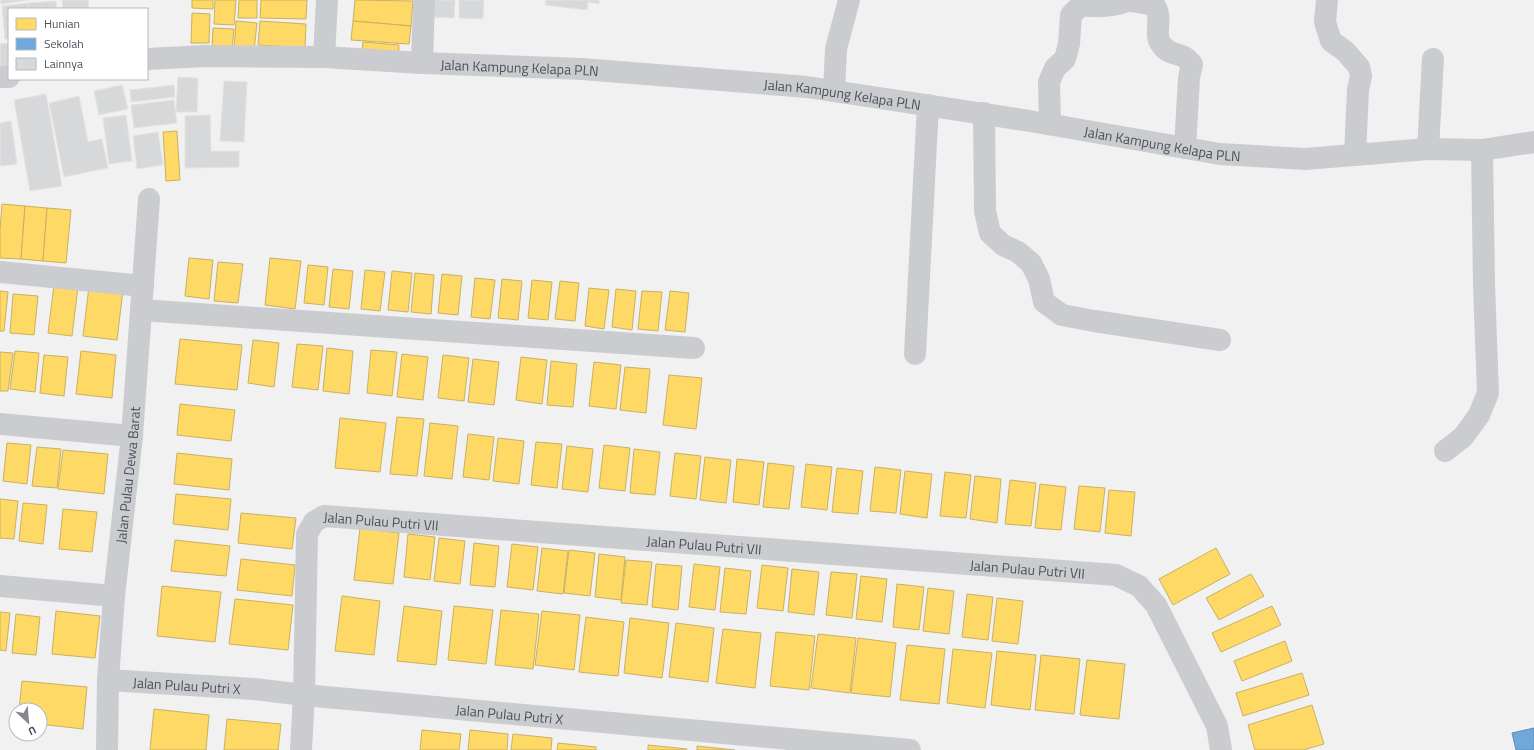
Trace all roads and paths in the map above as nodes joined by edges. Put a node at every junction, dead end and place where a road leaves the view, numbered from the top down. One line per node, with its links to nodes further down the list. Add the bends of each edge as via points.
1 (327, 0): 6 (street)
2 (424, 0): 9 (street)
3 (849, 0): 10 (street, via 836,49)
4 (1127, 0): 13 (street, via 1119,5 1082,5 1071,15 1065,59 1055,68 1049,82); 15 (street, via 1154,5 1158,9 1159,43 1169,53 1187,57 1192,64)
5 (1327, 0): 18 (street, via 1325,22 1330,41 1345,51 1360,67)
6 (324, 57): 7 (street, Jalan Kampung Kelapa PLN, via 205,56); 9 (street, Jalan Kampung Kelapa PLN)
7 (148, 59)
8 (1433, 60): 16 (street)
9 (422, 64): 10 (street, Jalan Kampung Kelapa PLN, via 582,69)
10 (834, 91): 11 (street, Jalan Kampung Kelapa PLN)
11 (928, 105): 12 (street, Jalan Kampung Kelapa PLN); 25 (street)
12 (984, 113): 13 (street, Jalan Kampung Kelapa PLN); 23 (street, via 985,211 990,233 1003,245 1018,252 1031,263 1039,279 1044,302 1062,315)
13 (1050, 124): 15 (street, Jalan Kampung Kelapa PLN)
14 (1534, 142): 17 (street, Jalan Kampung Kelapa PLN)
15 (1185, 148): 18 (street, Jalan Kampung Kelapa PLN, via 1220,154 1305,159)
16 (1428, 149): 17 (street, Jalan Kampung Kelapa PLN); 18 (street, Jalan Kampung Kelapa PLN)
17 (1482, 150): 28 (street, via 1488,393 1479,416 1463,437)
18 (1355, 155)
19 (149, 199): 21 (street, Jalan Pulau Dewa Barat)
20 (0, 272): 21 (street)
21 (143, 286): 22 (street, Jalan Pulau Dewa Barat)
22 (141, 310): 24 (street); 27 (street, Jalan Pulau Dewa Barat)
23 (1220, 340)
24 (694, 348)
25 (915, 354)
26 (0, 424): 27 (street)
27 (132, 436): 30 (street, Jalan Pulau Dewa Barat)
28 (1445, 451)
29 (0, 586): 30 (street)
30 (114, 596): 31 (street, Jalan Pulau Dewa Barat)
31 (108, 680): 32 (street, Jalan Pulau Putri X, via 254,689); 33 (street, Jalan Pulau Dewa Barat)
32 (304, 695): 34 (street, Jalan Pulau Putri VII); 35 (street, Jalan Pulau Putri X); 36 (street, Jalan Pulau Putri VII, via 307,534 314,522 324,516 1116,575 1139,586 1156,605 1217,726)
33 (107, 750)
34 (301, 750)
35 (910, 750)
36 (1221, 750)

